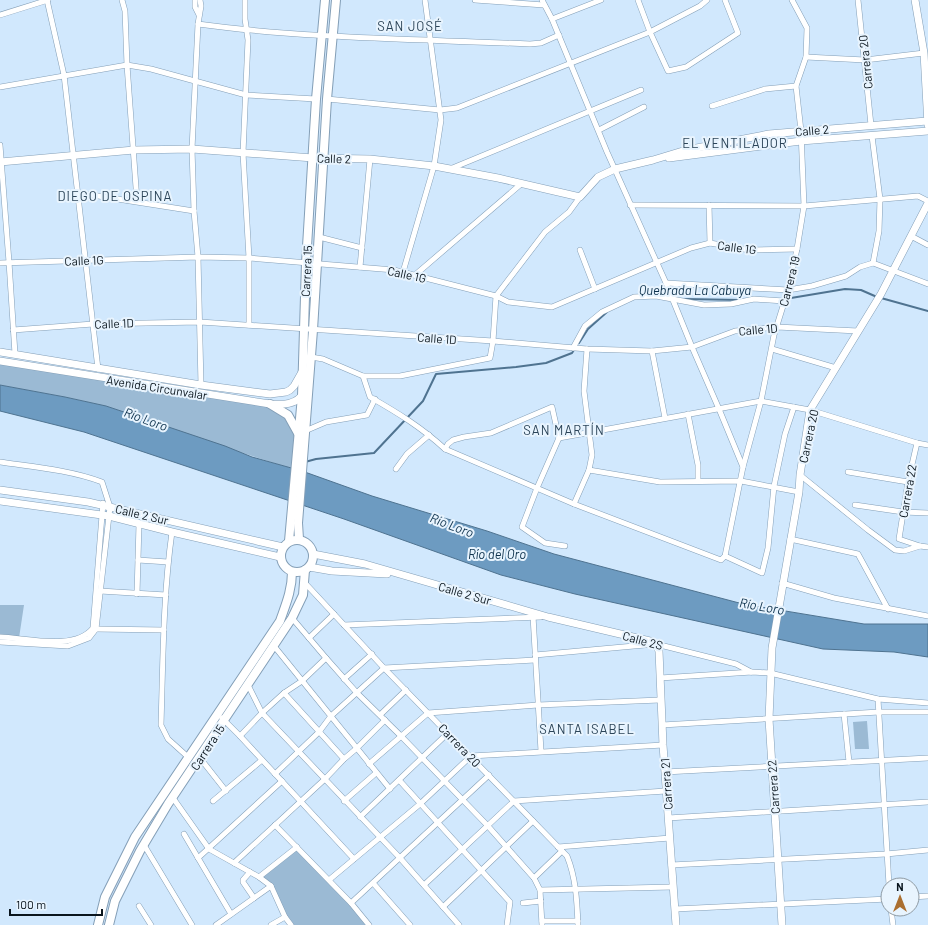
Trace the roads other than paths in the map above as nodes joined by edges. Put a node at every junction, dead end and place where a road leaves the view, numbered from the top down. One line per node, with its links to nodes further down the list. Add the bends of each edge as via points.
1 (48, 0): 18 (street); 33 (street)
2 (122, 0): 32 (street, via 125,11)
3 (195, 0): 19 (street)
4 (200, 0): 19 (street)
5 (245, 0): 22 (street)
6 (325, 0): 25 (main road, Carrera 15)
7 (336, 0): 26 (main road, Carrera 15)
8 (425, 0): 27 (street)
9 (475, 0): 17 (street)
10 (601, 0): 20 (street)
11 (638, 0): 23 (street)
12 (707, 0): 23 (street)
13 (725, 0): 23 (street, via 738,33 686,67 668,71)
14 (792, 0): 29 (street, Carrera 19, via 807,28)
15 (858, 0): 30 (street, Carrera 20)
16 (916, 0): 28 (street)
17 (543, 2): 20 (street)
18 (0, 15)
19 (199, 15): 21 (street)
20 (552, 19): 24 (street)
21 (198, 24): 22 (street); 34 (street)
22 (247, 30): 25 (street); 38 (street)
23 (650, 32): 31 (street)
24 (559, 35): 27 (street, via 541,43 530,44); 31 (street)
25 (322, 36): 26 (street); 39 (main road, Carrera 15)
26 (333, 36): 27 (street); 40 (main road, Carrera 15)
27 (430, 40): 43 (street)
28 (926, 53): 30 (street); 45 (street)
29 (806, 57): 30 (street); 35 (street, Carrera 19)
30 (865, 60): 46 (street, Carrera 20)
31 (570, 63): 43 (street, via 457,108); 44 (street)
32 (127, 65): 33 (street); 34 (street); 54 (street)
33 (64, 75): 36 (street); 56 (street)
34 (195, 80): 38 (street); 53 (street)
35 (796, 86): 41 (street, via 765,89); 48 (street, Carrera 19)
36 (0, 87)
37 (641, 90): 44 (street)
38 (246, 95): 39 (street); 55 (street)
39 (316, 99): 57 (main road, Carrera 15)
40 (327, 99): 43 (street); 58 (main road, Carrera 15)
41 (712, 106)
42 (644, 107): 47 (street)
43 (440, 110): 62 (street, via 441,120)
44 (590, 112): 47 (street); 63 (street)
45 (927, 121): 46 (street, Calle 2); 49 (street)
46 (871, 125): 48 (street, Calle 2)
47 (599, 130): 64 (street)
48 (801, 131): 51 (street, Carrera 19); 60 (street, Calle 2, via 769,134 686,150)
49 (928, 131): 50 (street, Calle 2)
50 (872, 136): 51 (street, Calle 2); 68 (street)
51 (801, 141): 60 (street, Calle 2); 73 (street, Carrera 19)
52 (0, 145): 61 (street)
53 (192, 149): 54 (street, Calle 2); 55 (street, Calle 2); 74 (street)
54 (134, 150): 56 (street, Calle 2); 69 (street)
55 (243, 153): 57 (street, Calle 2); 83 (street)
56 (74, 156): 61 (street, Calle 2); 66 (street)
57 (313, 158): 58 (street, Calle 2); 87 (main road, Carrera 15)
58 (323, 158): 59 (street, Calle 2); 76 (main road, Carrera 15)
59 (370, 160): 62 (street, Calle 2); 79 (street)
60 (653, 160): 64 (street, Calle 2)
61 (1, 162): 85 (street)
62 (434, 166): 63 (street, Calle 2); 93 (street)
63 (449, 169): 65 (street, Calle 2)
64 (615, 169): 67 (street, Calle 2, via 598,177); 71 (street)
65 (521, 184): 67 (street, Calle 2); 94 (street)
66 (78, 193): 69 (street); 84 (street)
67 (580, 197): 99 (street, via 569,212 545,232)
68 (880, 199): 70 (street, via 918,196); 73 (street); 89 (street, via 879,231)
69 (137, 201): 74 (street)
70 (928, 202): 75 (street, Carrera 20)
71 (630, 205): 72 (street); 88 (street)
72 (709, 206): 73 (street); 77 (street)
73 (804, 206): 80 (street, Carrera 19)
74 (194, 211): 82 (street)
75 (911, 236): 78 (street); 92 (street, Carrera 20)
76 (319, 237): 79 (street); 90 (main road, Carrera 15)
77 (710, 243): 80 (street, Calle 1G, via 749,250); 88 (street, Calle 1G)
78 (928, 245)
79 (362, 248): 91 (street)
80 (797, 249): 98 (street, Carrera 19)
81 (580, 250): 97 (street)
82 (198, 257): 83 (street, Calle 1G); 84 (street, Calle 1G); 102 (street)
83 (248, 258): 87 (street, Calle 1G); 104 (street)
84 (85, 260): 85 (street, Calle 1G); 103 (street)
85 (9, 262): 86 (street, Calle 1G); 107 (street)
86 (0, 263)
87 (306, 263): 90 (street, Calle 1G); 106 (main road, Carrera 15)
88 (657, 263): 95 (street); 97 (street, Calle 1G)
89 (873, 263): 92 (street); 98 (street, via 860,267 846,276)
90 (317, 264): 91 (street, Calle 1G); 108 (main road, Carrera 15)
91 (360, 267): 93 (street, Calle 1G)
92 (893, 270): 96 (street); 109 (street, Carrera 20)
93 (403, 272): 94 (street, Calle 1G)
94 (415, 275): 99 (street, Calle 1G)
95 (666, 283): 98 (street); 100 (street)
96 (928, 284)
97 (595, 289): 99 (street, Calle 1G, via 552,307 508,302)
98 (788, 290): 101 (street, Carrera 19)
99 (496, 296): 110 (street)
100 (672, 298): 101 (street, via 704,305 754,299); 111 (street); 112 (street, via 634,297 602,312 585,326)
101 (785, 299): 105 (street, Carrera 19)
102 (200, 322): 103 (street, Calle 1D); 104 (street, Calle 1D); 124 (street)
103 (93, 324): 107 (street, Calle 1D); 121 (street)
104 (249, 325): 106 (street, Calle 1D)
105 (777, 327): 109 (street, Calle 1D); 111 (street, Calle 1D, via 735,331); 114 (street, Carrera 19)
106 (303, 328): 108 (street, Calle 1D); 122 (main road, Carrera 15)
107 (13, 330): 117 (street)
108 (313, 330): 110 (street, Calle 1D); 118 (main road, Carrera 15)
109 (858, 331): 120 (street, Carrera 20)
110 (493, 341): 112 (street, Calle 1D); 123 (street, via 490,358 400,376)
111 (692, 347): 115 (street, Calle 1D); 131 (street)
112 (572, 348): 113 (street, Calle 1D)
113 (587, 349): 115 (street, Calle 1D); 135 (street, via 584,391)
114 (772, 349): 120 (street); 128 (street, Carrera 19)
115 (652, 351): 134 (street)
116 (0, 352): 117 (street, Avenida Circunvalar)
117 (15, 354): 121 (street, Avenida Circunvalar)
118 (311, 357): 123 (street, via 323,359); 125 (main road, Carrera 15)
119 (0, 361): 129 (street, Avenida Circunvalar)
120 (836, 368): 132 (street, Carrera 20)
121 (98, 369): 124 (street, Avenida Circunvalar)
122 (302, 372): 124 (street, Avenida Circunvalar, via 290,390 279,394); 126 (main road, Carrera 15)
123 (363, 376): 127 (street, via 370,397)
124 (201, 385)
125 (308, 387): 126 (street, Avenida Circunvalar); 137 (main road, Carrera 15)
126 (302, 396): 129 (street, Avenida Circunvalar, via 285,405); 137 (main road, Carrera 15)
127 (375, 399): 136 (street); 137 (street, via 367,415 326,422)
128 (761, 401): 130 (street); 131 (street); 143 (street, Carrera 19)
129 (270, 404): 137 (main road, via 288,415)
130 (794, 407): 132 (street); 151 (street, Carrera 20, via 785,434)
131 (719, 408): 133 (street); 143 (street)
132 (810, 410): 139 (street); 147 (street, Carrera 20)
133 (688, 414): 134 (street); 149 (street, via 698,465)
134 (665, 418): 135 (street)
135 (590, 432): 138 (street); 145 (street, via 592,455)
136 (429, 435): 141 (street); 144 (street, via 407,454)
137 (302, 436): 162 (main road, Carrera 15)
138 (559, 438): 141 (street, via 552,407 491,433 453,440); 152 (street)
139 (917, 443): 140 (street); 150 (street, Carrera 22)
140 (928, 444)
141 (445, 449): 152 (street)
142 (0, 462): 158 (street, via 90,477 102,482 107,496)
143 (743, 467): 148 (street, Carrera 19)
144 (396, 469)
145 (589, 470): 149 (street, via 660,482); 156 (street)
146 (848, 472): 150 (street)
147 (800, 474): 154 (street, Carrera 20); 169 (street, via 895,550 904,551)
148 (741, 480): 149 (street); 151 (street); 173 (street, Carrera 19)
149 (698, 481)
150 (908, 482): 159 (street, Carrera 22)
151 (774, 486): 154 (street); 173 (street, Carrera 20, via 768,548 762,573)
152 (537, 488): 156 (street); 168 (street, via 522,527 545,543)
153 (0, 490): 158 (street, Calle 2 Sur)
154 (799, 492): 165 (street, Carrera 20)
155 (0, 501): 161 (street, Calle 2 Sur)
156 (574, 504): 173 (street)
157 (855, 505): 159 (street)
158 (106, 506): 161 (street); 167 (street, Calle 2 Sur)
159 (903, 512): 160 (street); 169 (street, Carrera 22, via 899,539)
160 (928, 513)
161 (105, 515): 163 (street, Calle 2 Sur); 181 (street); 192 (street, via 93,628)
162 (294, 522): 166 (main road, Carrera 15); 167 (main road, Carrera 15)
163 (139, 524): 164 (street, Calle 2 Sur); 174 (street)
164 (172, 532): 172 (street, Calle 2 Sur); 175 (street)
165 (790, 538): 180 (street, Carrera 20); 184 (street, via 858,554)
166 (299, 539): 167 (main road); 171 (main road, via 309,544)
167 (286, 544): 172 (main road)
168 (565, 546)
169 (920, 546): 170 (street)
170 (928, 547)
171 (313, 554): 176 (main road); 178 (street, Calle 2 Sur, via 365,564)
172 (280, 557): 177 (main road, via 285,567)
173 (723, 558)
174 (138, 560): 175 (street); 182 (street)
175 (168, 562): 183 (street)
176 (307, 569): 177 (main road); 178 (street, Calle 2 Sur); 179 (main road, Carrera 15)
177 (292, 572): 220 (main road, Carrera 15, via 289,598 280,621)
178 (397, 574): 186 (street, Calle 2 Sur)
179 (305, 583): 185 (street, Carrera 20); 188 (main road, Carrera 15, via 304,596)
180 (782, 583): 184 (street, via 834,598); 198 (street, Carrera 20)
181 (100, 591): 182 (street); 190 (street)
182 (137, 594): 183 (street)
183 (166, 595): 191 (street)
184 (888, 609): 187 (street)
185 (334, 614): 189 (street, Carrera 20); 194 (street)
186 (533, 615): 189 (street); 196 (street, Calle 2S); 201 (street)
187 (928, 616)
188 (292, 618): 194 (street); 197 (main road, Carrera 15)
189 (344, 625): 199 (street, Carrera 20)
190 (96, 629): 191 (street); 192 (street)
191 (164, 630): 237 (street, via 161,725 168,739)
192 (89, 636): 193 (street, via 64,642); 195 (street, via 68,646)
193 (0, 637)
194 (309, 638): 200 (street)
195 (0, 642)
196 (656, 644): 201 (street); 203 (street, Calle 2S, via 736,664); 205 (street, Carrera 21, via 659,651)
197 (274, 646): 207 (street); 208 (main road, Carrera 15)
198 (772, 648): 204 (street, Carrera 22)
199 (372, 654): 202 (street, Carrera 20); 206 (street)
200 (326, 658): 206 (street); 207 (street)
201 (535, 658): 202 (street); 215 (street)
202 (384, 668): 209 (street, Carrera 20); 211 (street)
203 (752, 672): 204 (street); 205 (street)
204 (770, 673): 212 (street); 224 (street, Carrera 22)
205 (660, 678): 213 (street, Carrera 21)
206 (344, 679): 211 (street)
207 (302, 681): 210 (street); 223 (street)
208 (248, 685): 218 (street); 225 (main road, Carrera 15)
209 (406, 690): 219 (street, Carrera 20); 222 (street)
210 (284, 693): 218 (street); 228 (street)
211 (357, 693): 222 (street); 223 (street)
212 (878, 699): 214 (street); 216 (street)
213 (660, 700): 215 (street); 227 (street, Carrera 21)
214 (928, 703)
215 (538, 705): 219 (street); 234 (street)
216 (879, 712): 217 (street); 221 (street); 243 (street)
217 (928, 712)
218 (262, 713): 230 (street); 235 (street)
219 (428, 713): 229 (street, Carrera 20); 231 (street)
220 (216, 714): 225 (street); 237 (main road, Carrera 15)
221 (844, 714): 224 (street); 244 (street)
222 (380, 715): 226 (street)
223 (331, 716): 228 (street); 233 (street)
224 (769, 719): 227 (street); 246 (street, Carrera 22)
225 (225, 720): 230 (street); 238 (main road, Carrera 15)
226 (385, 720): 231 (street); 233 (street)
227 (662, 725): 232 (street, Carrera 21)
228 (320, 732): 235 (street); 239 (street)
229 (448, 733): 236 (street, Carrera 20); 240 (street)
230 (240, 736): 242 (street)
231 (401, 736): 240 (street); 245 (street)
232 (663, 744): 234 (street); 247 (street, Carrera 21)
233 (357, 748): 239 (street); 245 (street)
234 (541, 751): 236 (street)
235 (298, 752): 249 (street); 251 (street)
236 (471, 756): 250 (street, Carrera 20); 254 (street)
237 (188, 757): 316 (main road, Carrera 15, via 135,837 105,897)
238 (200, 758): 256 (street); 258 (main road, Carrera 15)
239 (344, 758): 251 (street)
240 (422, 758): 252 (street); 254 (street)
241 (928, 758): 243 (street)
242 (262, 760): 249 (street); 256 (street)
243 (882, 760): 244 (street); 266 (street)
244 (849, 762): 246 (street)
245 (369, 764): 248 (street)
246 (771, 766): 247 (street); 267 (street, Carrera 22)
247 (665, 772): 257 (street, Carrera 21)
248 (376, 773): 255 (street); 261 (street)
249 (275, 774): 253 (street)
250 (489, 775): 259 (street); 262 (street, Carrera 20)
251 (325, 779): 261 (street); 263 (street)
252 (399, 780): 255 (street); 265 (street)
253 (282, 781): 263 (street); 280 (street)
254 (444, 781): 259 (street); 265 (street)
255 (390, 789): 268 (street)
256 (226, 791): 260 (street)
257 (666, 791): 262 (street); 269 (street, Carrera 21)
258 (173, 798): 277 (main road, Carrera 15); 280 (street)
259 (462, 800): 271 (street); 273 (street)
260 (213, 801)
261 (344, 801): 268 (street)
262 (514, 801): 270 (street, Carrera 20); 273 (street)
263 (300, 802): 272 (street); 288 (street)
264 (928, 802): 266 (street)
265 (420, 804): 271 (street); 275 (street)
266 (886, 805): 267 (street); 284 (street)
267 (775, 811): 269 (street); 287 (street, Carrera 22)
268 (360, 817): 275 (street)
269 (668, 818): 276 (street, Carrera 21)
270 (533, 821): 278 (street); 281 (street, Carrera 20)
271 (438, 823): 282 (street); 286 (street)
272 (275, 825): 279 (street); 289 (street)
273 (487, 825): 278 (street); 282 (street)
274 (184, 834): 285 (street)
275 (379, 837): 286 (street); 288 (street)
276 (670, 838): 281 (street); 290 (street, Carrera 21)
277 (144, 845): 317 (main road, Carrera 15, via 115,901); 319 (street)
278 (506, 846): 291 (street); 295 (street)
279 (297, 847): 293 (street); 296 (street)
280 (208, 849): 285 (street); 289 (street)
281 (560, 849): 295 (street); 301 (street, Carrera 20, via 567,856)
282 (462, 850): 291 (street); 298 (street)
283 (928, 850): 284 (street)
284 (886, 854): 287 (street); 294 (street)
285 (198, 858): 312 (street)
286 (400, 858): 297 (street); 298 (street)
287 (777, 859): 290 (street); 308 (street, Carrera 22)
288 (354, 860): 296 (street)
289 (234, 863): 292 (street)
290 (671, 865): 300 (street, Carrera 21)
291 (481, 871): 310 (street); 326 (street, via 510,902)
292 (250, 872): 293 (street); 303 (street, via 243,882)
293 (259, 877): 299 (street)
294 (888, 877)
295 (534, 878): 302 (street)
296 (329, 880): 306 (street)
297 (373, 883): 306 (street); 324 (street)
298 (424, 885): 310 (street)
299 (271, 886): 303 (street); 313 (street)
300 (673, 887): 301 (street); 311 (street, Carrera 21)
301 (576, 889): 302 (street); 315 (street, Carrera 20)
302 (540, 890): 305 (street)
303 (254, 898): 312 (street)
304 (880, 899): 308 (street)
305 (541, 901): 307 (street); 314 (street)
306 (351, 903): 323 (street)
307 (523, 903)
308 (780, 904): 311 (street); 328 (street, Carrera 22)
309 (139, 906): 318 (street)
310 (443, 907): 325 (street)
311 (674, 909): 327 (street, Carrera 21)
312 (231, 914): 320 (street)
313 (285, 917): 321 (street); 322 (street)
314 (542, 923): 315 (street)
315 (578, 923)
316 (98, 925)
317 (109, 925)
318 (152, 925)
319 (192, 925)
320 (216, 925)
321 (271, 925)
322 (291, 925)
323 (369, 925)
324 (410, 925)
325 (459, 925)
326 (508, 925)
327 (676, 925)
328 (782, 925)

